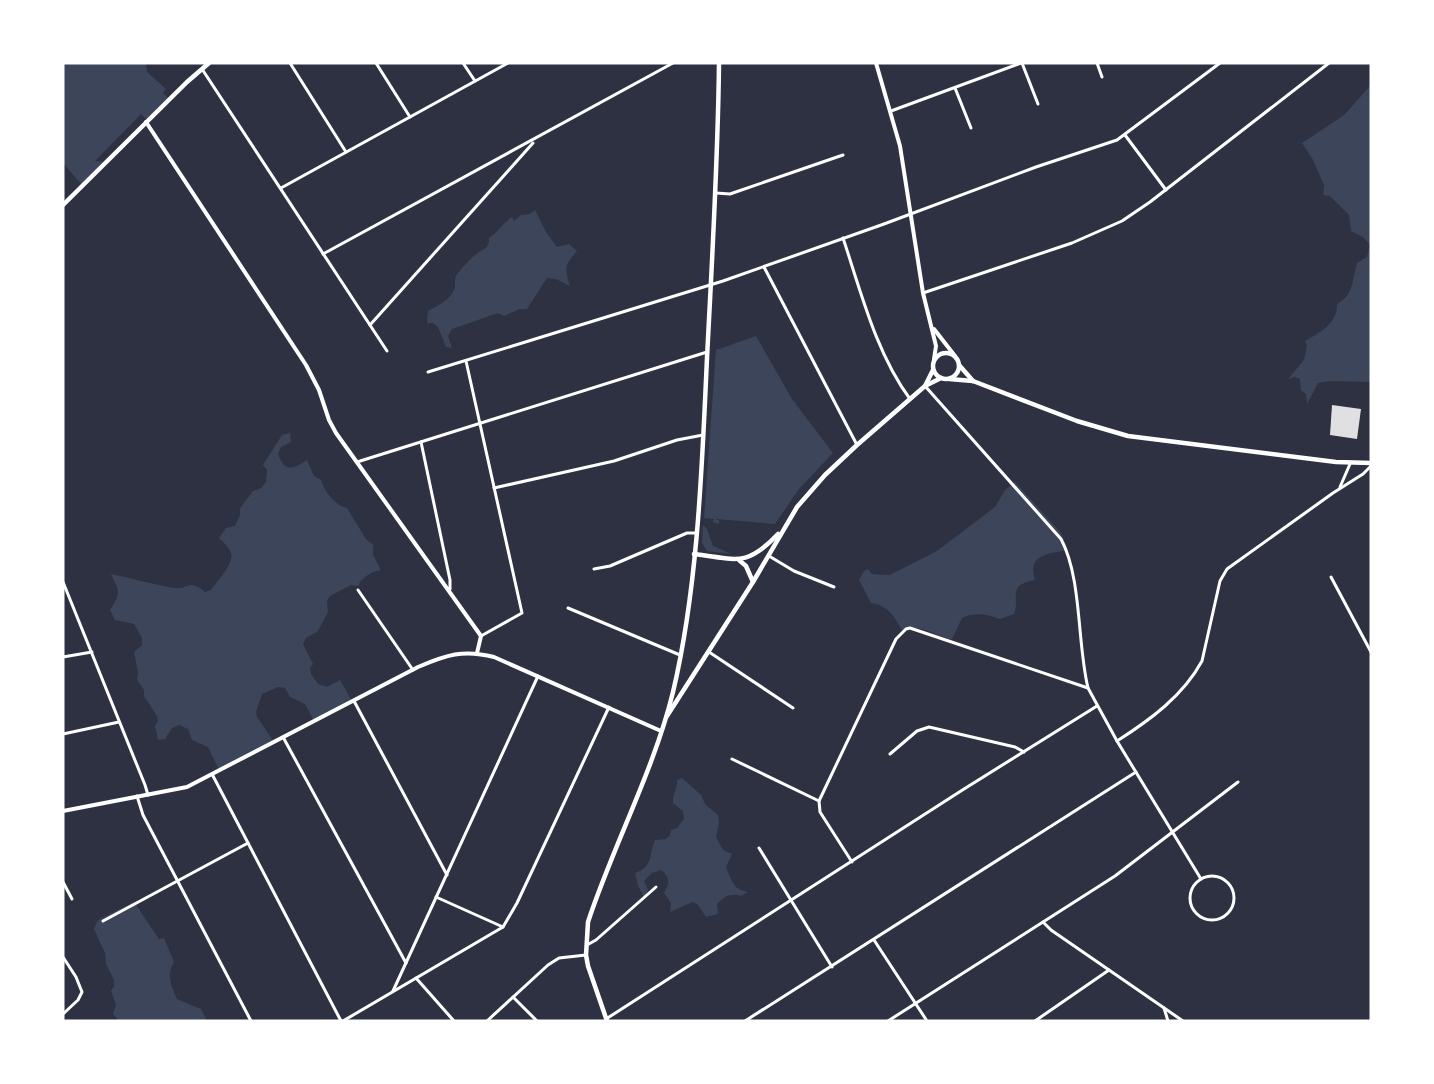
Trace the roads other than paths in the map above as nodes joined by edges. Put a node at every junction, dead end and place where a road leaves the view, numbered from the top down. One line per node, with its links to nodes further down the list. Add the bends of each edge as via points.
1 (210, 63): 13 (main road)
2 (290, 63): 24 (street)
3 (376, 63): 19 (street)
4 (463, 63): 15 (street)
5 (508, 63): 15 (street)
6 (673, 63): 23 (street)
7 (719, 63): 28 (main road)
8 (876, 63): 18 (street)
9 (1022, 63): 16 (street); 17 (street)
10 (1097, 63): 14 (street)
11 (1220, 63): 22 (street)
12 (1329, 63): 27 (street)
13 (202, 69): 20 (main road); 26 (street)
14 (1102, 77)
15 (475, 81): 19 (street)
16 (956, 88): 18 (street); 21 (street)
17 (1038, 104)
18 (891, 111): 30 (street)
19 (410, 117): 24 (street)
20 (146, 123): 29 (main road); 55 (street, via 306,365 332,425)
21 (971, 128)
22 (1125, 135): 27 (street); 30 (street)
23 (536, 139): 32 (street); 36 (street)
24 (346, 152): 26 (street)
25 (843, 154): 28 (street, via 730,194)
26 (280, 189): 32 (street)
27 (1166, 190): 35 (street, via 1106,229)
28 (716, 193): 34 (main road)
29 (63, 206)
30 (911, 213): 31 (street); 35 (street)
31 (843, 238): 33 (street); 50 (street, via 881,345)
32 (323, 254): 36 (street)
33 (764, 267): 34 (street); 54 (street)
34 (711, 285): 39 (main road); 42 (street)
35 (923, 292): 37 (street)
36 (370, 325): 38 (street)
37 (932, 326): 40 (street); 41 (street)
38 (387, 351)
39 (707, 352): 51 (street); 52 (main road)
40 (956, 356): 41 (main road, via 942,353); 43 (main road)
41 (934, 359): 44 (main road)
42 (466, 361): 45 (street); 51 (street)
43 (959, 365): 47 (main road, via 958,372); 48 (main road)
44 (933, 370): 46 (main road); 49 (main road)
45 (428, 372)
46 (941, 378): 47 (main road); 49 (main road)
47 (949, 379): 48 (main road)
48 (973, 381): 56 (main road, via 1128,436)
49 (925, 386): 50 (main road); 82 (street, via 1053,528 1065,547)
50 (910, 399): 54 (main road)
51 (480, 424): 53 (street); 58 (street)
52 (703, 435): 58 (street); 61 (main road)
53 (421, 442): 55 (street); 70 (street)
54 (858, 445): 60 (main road, via 808,493)
55 (357, 462): 70 (street)
56 (1350, 464): 57 (main road); 59 (street)
57 (1371, 464): 59 (street, via 1363,474)
58 (494, 488): 73 (street, via 522,613)
59 (1339, 488): 92 (street, via 1227,569 1220,581 1196,673 1176,697)
60 (780, 532): 63 (main road); 64 (main road, via 760,552)
61 (696, 533): 62 (main road); 65 (street)
62 (694, 554): 64 (main road); 78 (main road)
63 (769, 556): 68 (main road); 69 (street)
64 (739, 560): 68 (main road)
65 (594, 569)
66 (1331, 577): 76 (street)
67 (63, 582): 74 (street)
68 (753, 582): 75 (main road)
69 (834, 587)
70 (450, 589): 73 (street)
71 (358, 590): 80 (street)
72 (568, 608): 78 (street)
73 (481, 636): 77 (street)
74 (92, 652): 79 (street); 88 (street)
75 (709, 652): 86 (street); 87 (main road)
76 (1371, 652)
77 (477, 653): 80 (street, via 445,656); 81 (street)
78 (680, 655): 87 (main road)
79 (63, 657)
80 (413, 670): 83 (street)
81 (537, 676): 85 (street); 107 (street)
82 (1088, 688): 84 (street); 101 (street, via 906,629 896,639)
83 (354, 701): 91 (street); 107 (street)
84 (1097, 706): 92 (street); 93 (street)
85 (609, 708): 89 (street); 117 (street)
86 (793, 708)
87 (667, 716): 89 (main road)
88 (119, 722): 90 (street); 99 (street)
89 (662, 731): 119 (main road, via 588,922)
90 (63, 734)
91 (284, 737): 97 (street); 122 (street)
92 (1117, 741): 96 (street)
93 (1023, 752): 94 (street, via 938,728 922,728); 106 (street)
94 (890, 754)
95 (732, 759): 101 (street)
96 (1136, 771): 103 (street); 118 (street)
97 (212, 774): 99 (street, via 179,789); 104 (street)
98 (1238, 782): 103 (street)
99 (148, 795): 100 (street)
100 (137, 796): 102 (street); 109 (street)
101 (819, 801): 106 (street, via 820,812)
102 (63, 811)
103 (1173, 832): 108 (street); 116 (street, via 1115,876)
104 (248, 843): 109 (street); 133 (street)
105 (759, 849): 114 (street)
106 (852, 862): 114 (street)
107 (447, 875): 112 (street)
108 (1201, 879): 108 (street, via 1217,877 1231,886 1234,903 1219,919 1207,919 1194,909 1191,893)
109 (177, 880): 115 (street); 132 (street)
110 (63, 882): 113 (street)
111 (656, 887): 119 (street)
112 (436, 897): 117 (street); 122 (street)
113 (72, 900)
114 (792, 901): 123 (street); 131 (street)
115 (103, 921)
116 (1043, 922): 124 (street); 128 (street)
117 (504, 927): 125 (street)
118 (874, 940): 123 (street); 128 (street)
119 (587, 945): 120 (main road)
120 (586, 955): 127 (street, via 554,961); 131 (main road)
121 (63, 957): 130 (street, via 82,992)
122 (406, 963): 126 (street)
123 (832, 967): 137 (street)
124 (1109, 970): 129 (street); 140 (street)
125 (416, 978): 126 (street); 134 (street)
126 (392, 992): 133 (street)
127 (513, 997): 135 (street); 136 (street)
128 (916, 1004): 138 (street); 139 (street)
129 (1163, 1007): 141 (street); 142 (street)
130 (63, 1014)
131 (606, 1020)
132 (251, 1021)
133 (342, 1021)
134 (454, 1021)
135 (487, 1021)
136 (537, 1021)
137 (745, 1021)
138 (888, 1021)
139 (927, 1021)
140 (1035, 1021)
141 (1168, 1021)
142 (1183, 1021)

